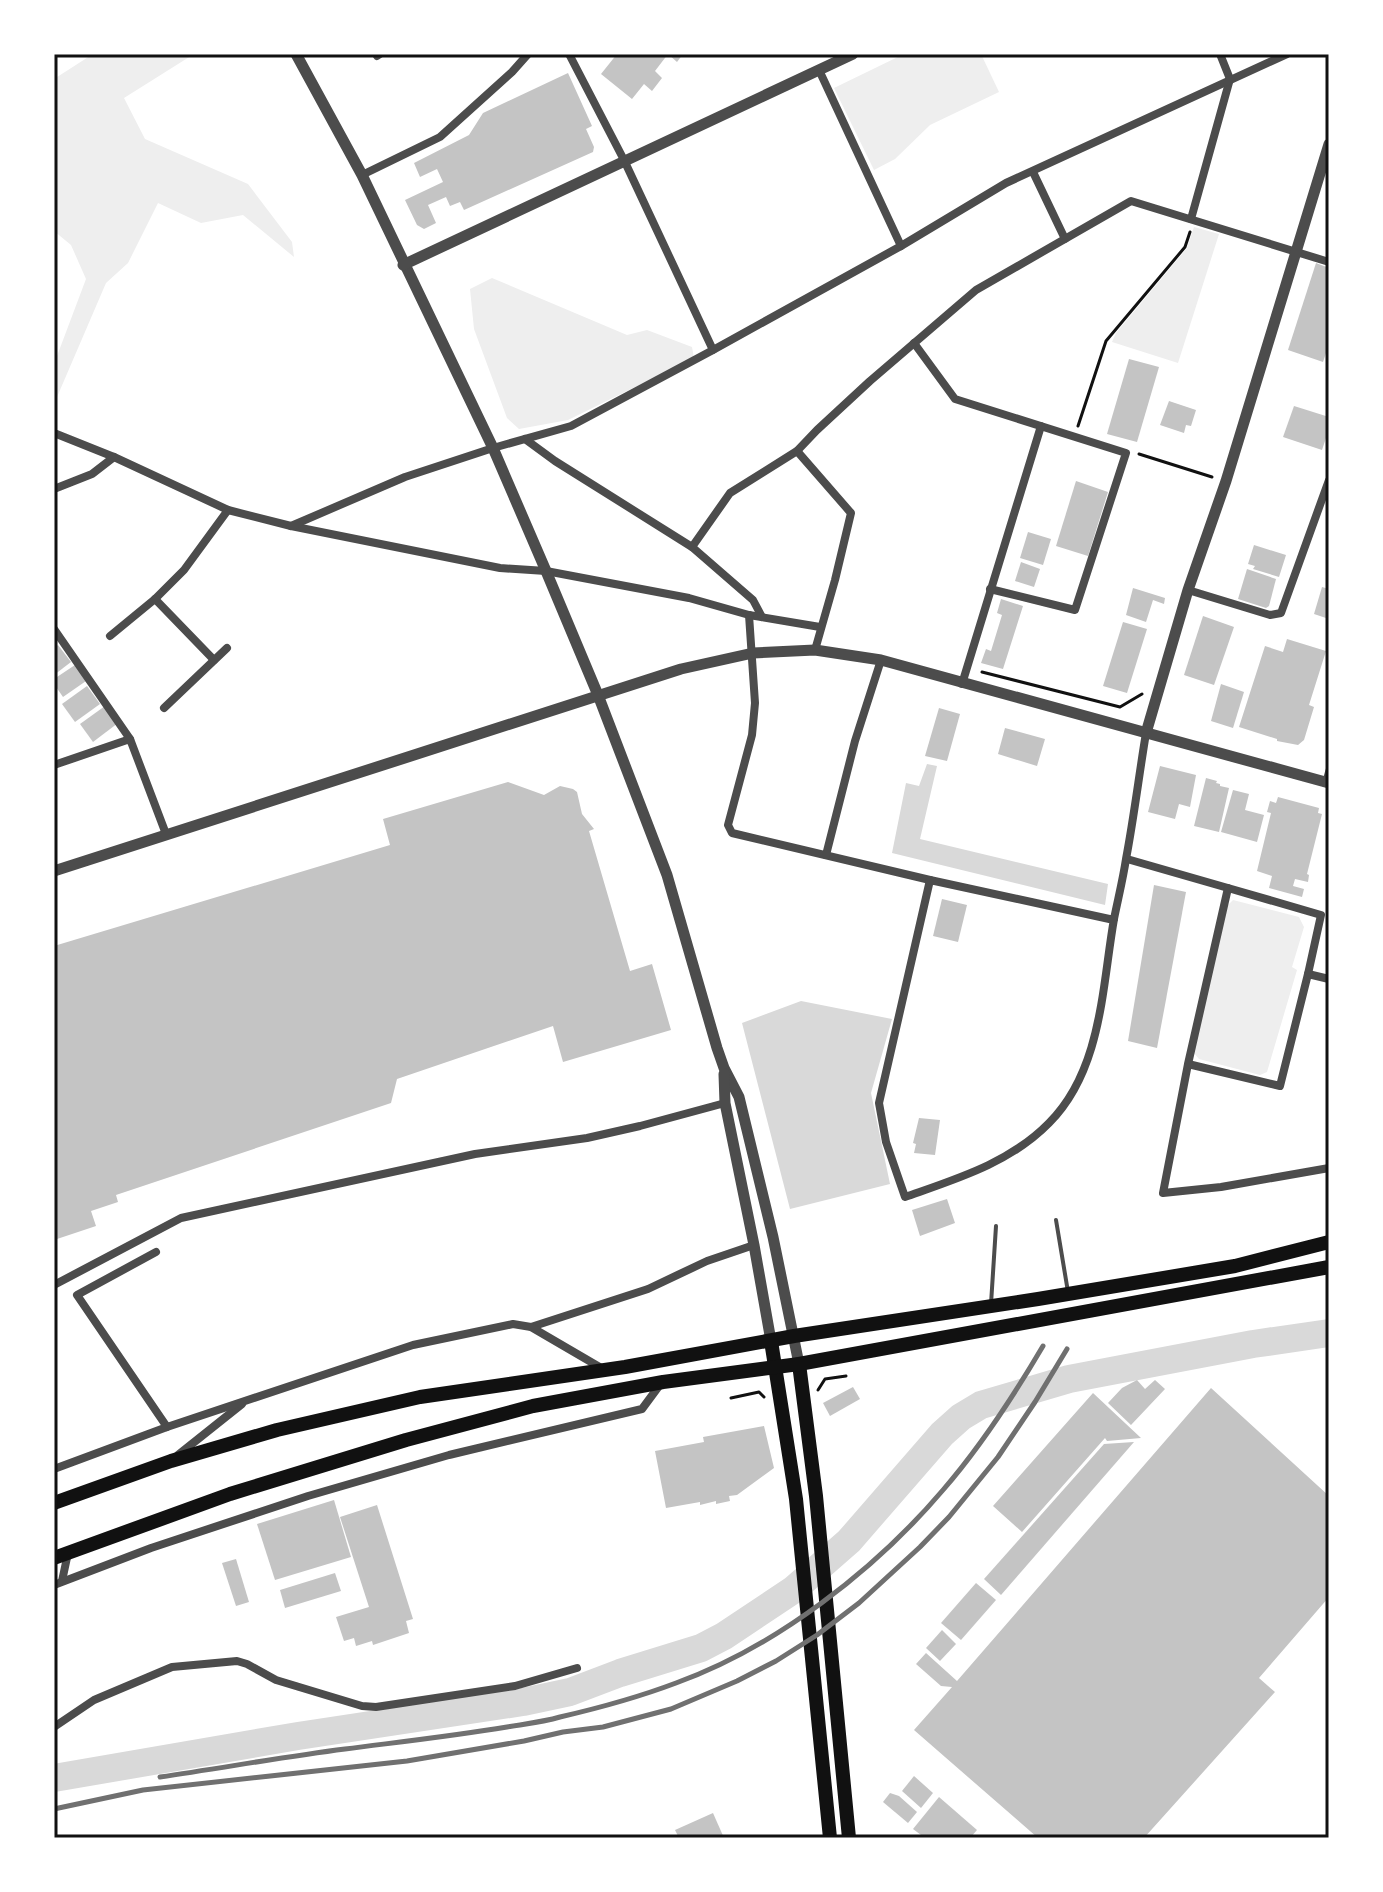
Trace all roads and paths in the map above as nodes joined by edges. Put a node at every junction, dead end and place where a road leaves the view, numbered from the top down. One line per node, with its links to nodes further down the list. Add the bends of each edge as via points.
1 (296, 54): 12 (street)
2 (528, 54): 12 (street, via 440,137)
3 (569, 54): 10 (street)
4 (853, 54): 7 (street)
5 (1220, 54): 8 (street)
6 (1287, 54): 8 (street)
7 (819, 70): 10 (street); 15 (street)
8 (1230, 79): 11 (street); 13 (street)
9 (1329, 144): 16 (street)
10 (624, 160): 18 (street); 20 (street)
11 (1033, 172): 14 (street); 15 (street)
12 (362, 175): 18 (street)
13 (1191, 219): 14 (street, via 1131,201); 16 (street); 23 (path, via 1185,247 1106,341)
14 (1065, 239): 19 (street, via 976,290)
15 (901, 246): 20 (street)
16 (1295, 253): 17 (street); 37 (street)
17 (1329, 262)
18 (403, 265): 25 (street)
19 (914, 343): 21 (street, via 955,399); 26 (street)
20 (713, 350): 24 (street, via 571,426)
21 (1041, 426): 23 (street); 36 (street)
22 (54, 433): 28 (street)
23 (1074, 437): 27 (street)
24 (525, 439): 25 (street); 34 (street)
25 (493, 448): 33 (street, via 405,477); 35 (street)
26 (797, 451): 34 (street, via 730,493); 41 (street, via 851,513)
27 (1126, 453): 29 (path); 36 (street, via 1075,610)
28 (114, 457): 31 (street, via 92,474); 32 (street)
29 (1212, 477)
30 (1329, 480): 37 (street, via 1281,613 1270,615)
31 (54, 489)
32 (228, 510): 33 (street); 38 (street, via 184,570)
33 (291, 526): 35 (street, via 500,568)
34 (692, 547): 40 (street, via 753,600)
35 (546, 571): 39 (street); 52 (street)
36 (990, 589): 50 (street)
37 (1188, 590): 54 (street)
38 (155, 599): 43 (street); 47 (street)
39 (749, 615): 40 (street); 46 (street)
40 (762, 617): 41 (street)
41 (820, 627): 45 (street)
42 (54, 629): 55 (street)
43 (110, 636)
44 (227, 648): 47 (street)
45 (815, 650): 46 (street); 48 (street)
46 (753, 653): 52 (street); 60 (street, via 752,735 728,825 732,833)
47 (214, 660): 53 (street)
48 (881, 660): 50 (street); 60 (street)
49 (975, 671): 51 (path, via 1120,707)
50 (962, 684): 54 (street)
51 (1145, 692)
52 (598, 695): 59 (street); 69 (street, via 667,875)
53 (164, 708)
54 (1146, 733): 58 (street); 61 (street)
55 (130, 739): 56 (street); 59 (street)
56 (54, 765)
57 (1329, 765): 58 (lane)
58 (1326, 782)
59 (166, 834): 62 (street)
60 (826, 855): 63 (street)
61 (1127, 859): 64 (street); 65 (street)
62 (54, 871)
63 (930, 880): 65 (street); 65 (street, via 879,1103 905,1197 1016,1151 1064,1108 1099,1025)
64 (1228, 888): 66 (street, via 1321,915); 68 (street)
65 (1114, 920)
66 (1308, 974): 67 (street); 68 (street, via 1280,1086)
67 (1329, 979)
68 (1188, 1064): 71 (street, via 1163,1193)
69 (724, 1068): 70 (street); 82 (street, via 739,1097)
70 (725, 1103): 75 (street); 78 (street, via 587,1138 475,1154 181,1218)
71 (1329, 1168)
72 (1056, 1220): 79 (lane)
73 (996, 1226): 80 (lane)
74 (1329, 1242): 79 (main road, via 1235,1266)
75 (754, 1245): 81 (street, via 648,1289); 83 (street)
76 (156, 1252): 89 (street, via 77,1295)
77 (1329, 1267): 84 (main road)
78 (54, 1285)
79 (1069, 1294): 80 (main road)
80 (991, 1307): 82 (main road)
81 (531, 1327): 86 (street); 88 (street, via 513,1324 413,1345)
82 (794, 1336): 83 (main road); 84 (street)
83 (771, 1341): 85 (main road); 86 (main road)
84 (799, 1364): 85 (main road); 98 (main road)
85 (776, 1367): 87 (main road); 97 (main road, via 796,1499)
86 (603, 1370): 90 (main road, via 420,1397)
87 (663, 1382): 93 (main road, via 533,1406 406,1440 230,1494); 94 (street, via 642,1409 449,1455 308,1496)
88 (249, 1399): 89 (street); 90 (street)
89 (167, 1427): 91 (street)
90 (171, 1461): 92 (main road)
91 (54, 1469)
92 (54, 1503)
93 (61, 1556): 94 (street)
94 (58, 1583)
95 (577, 1668): 96 (street, via 515,1686 376,1707 276,1680 237,1661 172,1667 94,1700)
96 (54, 1727)
97 (830, 1838)
98 (849, 1838)

